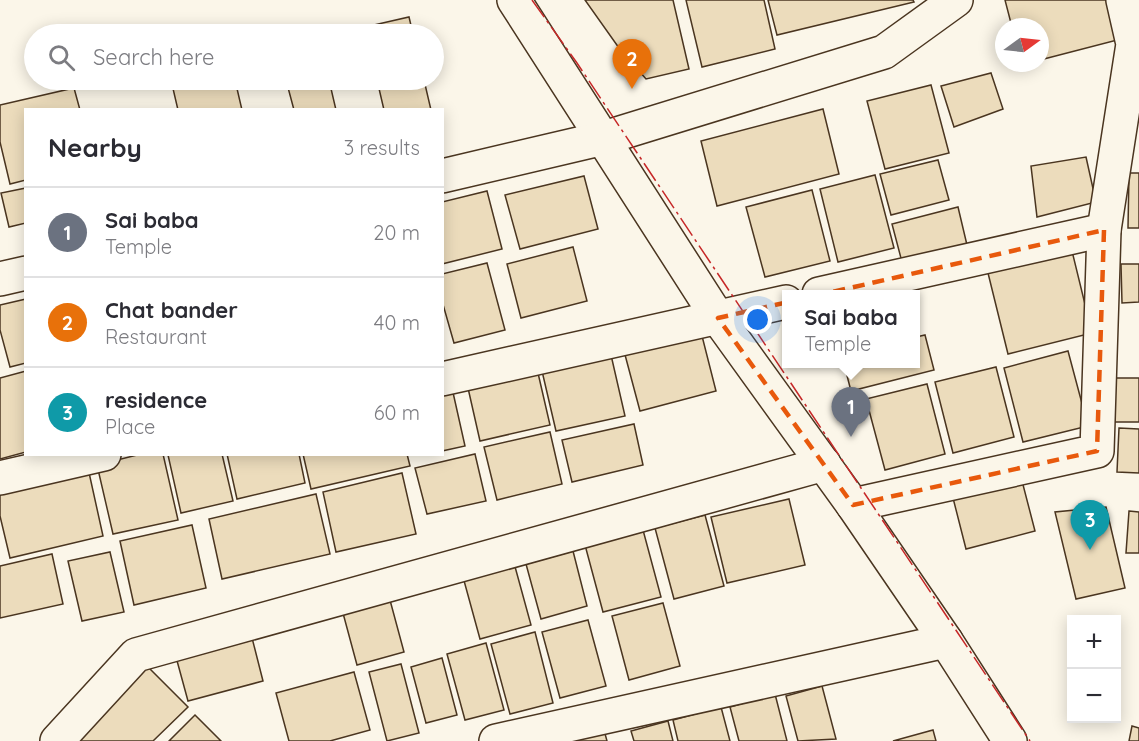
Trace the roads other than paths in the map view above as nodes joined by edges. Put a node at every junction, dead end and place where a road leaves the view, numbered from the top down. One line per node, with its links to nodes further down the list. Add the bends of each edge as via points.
1 (514, 0): 5 (street)
2 (956, 0): 5 (street, via 884,52)
3 (1123, 0): 4 (street)
4 (1136, 44): 7 (street)
5 (604, 138): 6 (street); 12 (street)
6 (444, 176)
7 (1104, 230): 10 (street); 17 (street, via 1097,451)
8 (24, 273): 9 (street)
9 (0, 279)
10 (837, 290)
11 (782, 303): 12 (street)
12 (718, 318): 13 (street); 15 (street)
13 (444, 379)
14 (96, 456): 16 (street)
15 (824, 464): 17 (street); 19 (street, via 136,655)
16 (0, 478)
17 (853, 505): 18 (street)
18 (946, 641): 20 (street); 21 (street)
19 (57, 741)
20 (496, 741)
21 (1010, 741)

